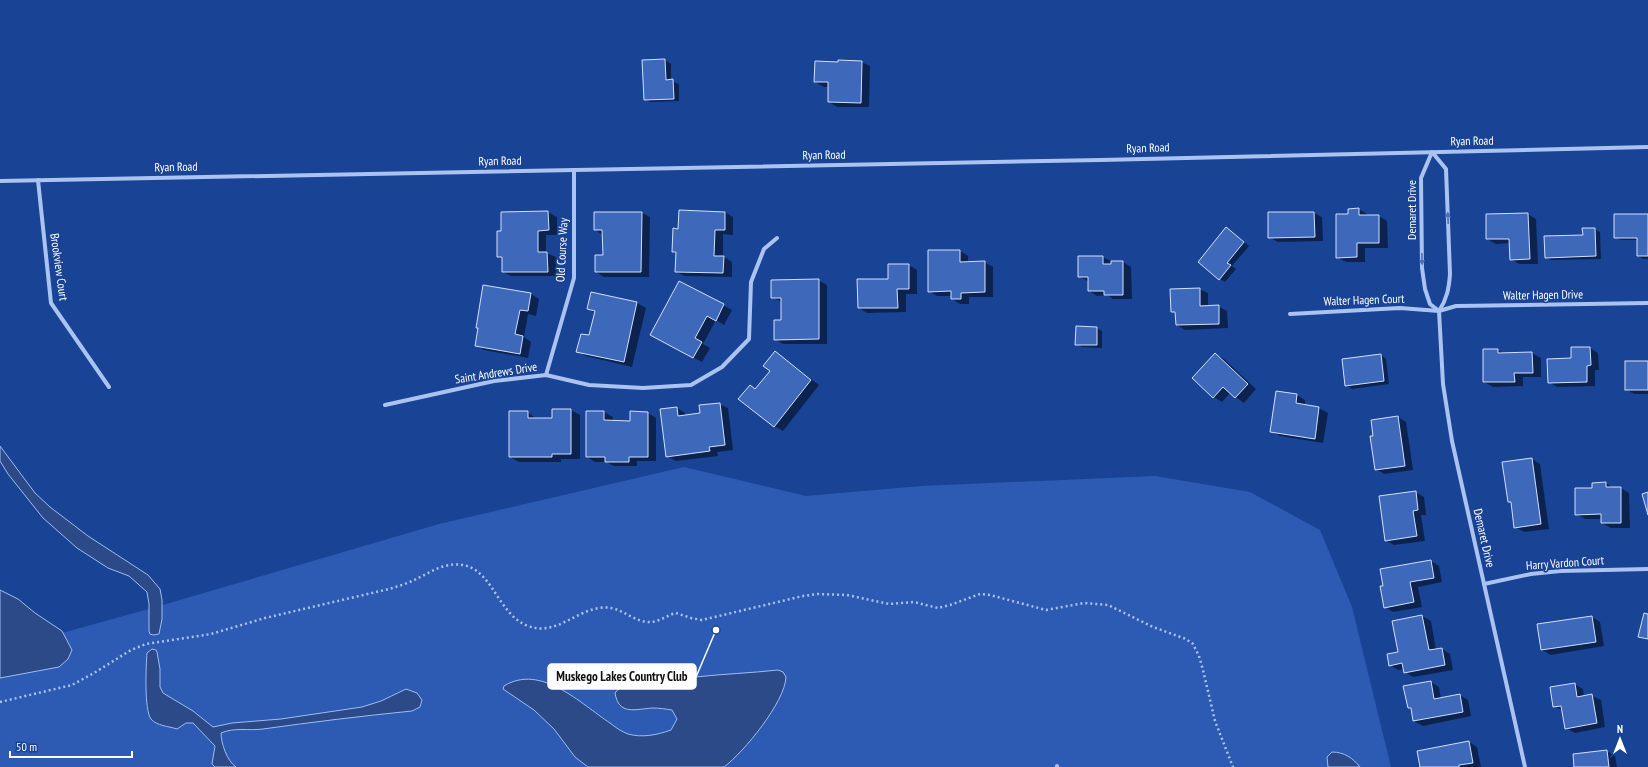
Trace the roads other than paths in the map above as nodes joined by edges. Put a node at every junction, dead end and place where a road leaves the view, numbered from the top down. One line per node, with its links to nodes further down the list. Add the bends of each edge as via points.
1 (1648, 147): 2 (street, Ryan Road)
2 (1432, 152): 3 (street, Ryan Road); 8 (street, Demaret Drive, one-way to 2, via 1449,289 1446,169); 8 (street, Demaret Drive, one-way to 8, via 1421,178 1422,268 1430,304)
3 (574, 170): 4 (street, Ryan Road); 10 (street, Old Course Way, via 574,278)
4 (38, 180): 5 (street, Ryan Road); 11 (street, Brookview Court, via 51,303)
5 (0, 181)
6 (777, 238): 10 (street, Saint Andrews Drive, via 764,249 751,282 748,339 722,367 691,385 643,388 589,385)
7 (1648, 303): 8 (street, Walter Hagen Drive, via 1456,306)
8 (1439, 310): 9 (street, Walter Hagen Court, via 1400,308); 14 (street, Demaret Drive, via 1443,384 1452,442)
9 (1290, 314)
10 (546, 375): 12 (street, Saint Andrews Drive, via 494,381)
11 (109, 387)
12 (385, 405)
13 (1648, 569): 14 (street, Harry Vardon Court, via 1560,571)
14 (1484, 584): 15 (street, Demaret Drive)
15 (1525, 767)

